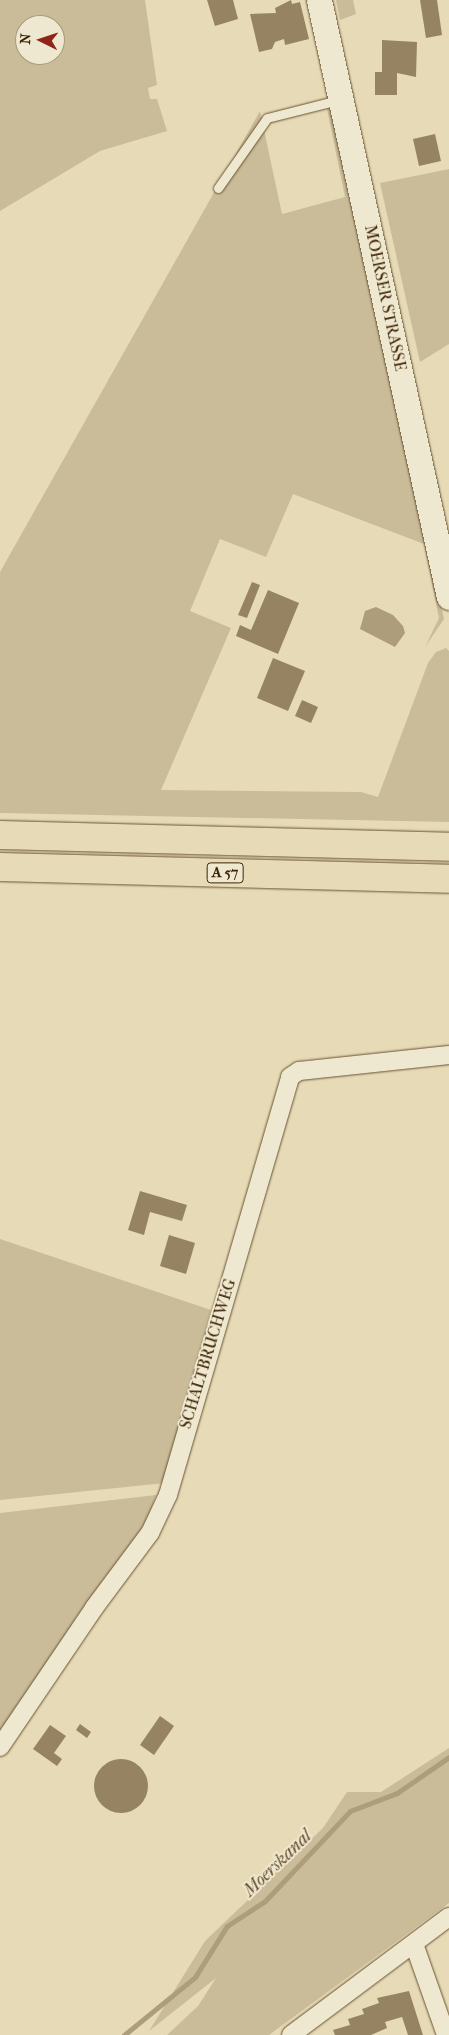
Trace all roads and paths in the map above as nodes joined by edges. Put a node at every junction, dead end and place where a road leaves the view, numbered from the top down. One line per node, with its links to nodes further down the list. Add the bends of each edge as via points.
1 (318, 0): 2 (street, MOERSER STRASSE)
2 (341, 99): 3 (lane, via 266,118); 4 (street, MOERSER STRASSE)
3 (218, 188)
4 (449, 597)
5 (0, 835): 6 (highway, A 57)
6 (449, 847)
7 (0, 867): 8 (highway, A 57)
8 (449, 879)
9 (449, 1055): 10 (street, SCHALTBRUCHWEG, via 299,1071 290,1077 168,1494 150,1533 94,1608)
10 (0, 1747)
11 (449, 1917): 12 (street)
12 (414, 1944): 13 (street); 14 (street)
13 (443, 2009): 15 (street)
14 (291, 2035)
15 (446, 2035)

